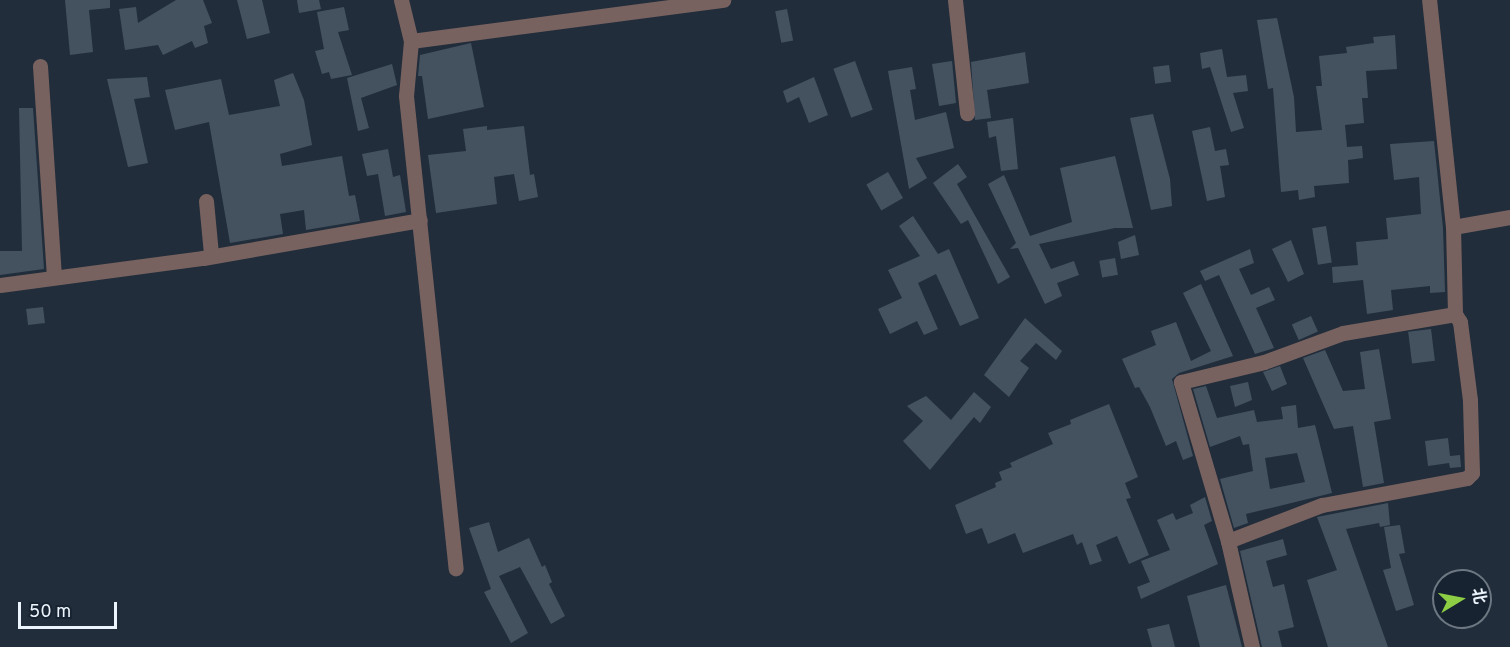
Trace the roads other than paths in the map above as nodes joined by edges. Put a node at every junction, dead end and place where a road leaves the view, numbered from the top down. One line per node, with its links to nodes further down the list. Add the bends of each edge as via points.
1 (401, 0): 5 (street)
2 (723, 0): 5 (street)
3 (955, 0): 7 (street)
4 (1429, 0): 11 (street)
5 (411, 42): 10 (street, via 406,96)
6 (39, 66): 13 (street)
7 (967, 112)
8 (206, 201): 12 (street)
9 (1510, 217): 11 (street)
10 (420, 220): 12 (street); 17 (street)
11 (1454, 227): 15 (street)
12 (211, 254): 13 (street)
13 (54, 274): 14 (street, via 28,283)
14 (0, 285)
15 (1455, 314): 16 (street, via 1460,321 1470,400 1472,473 1467,478 1322,505); 16 (street, via 1343,333 1264,362 1181,382)
16 (1228, 541): 18 (street)
17 (456, 568)
18 (1252, 647)

